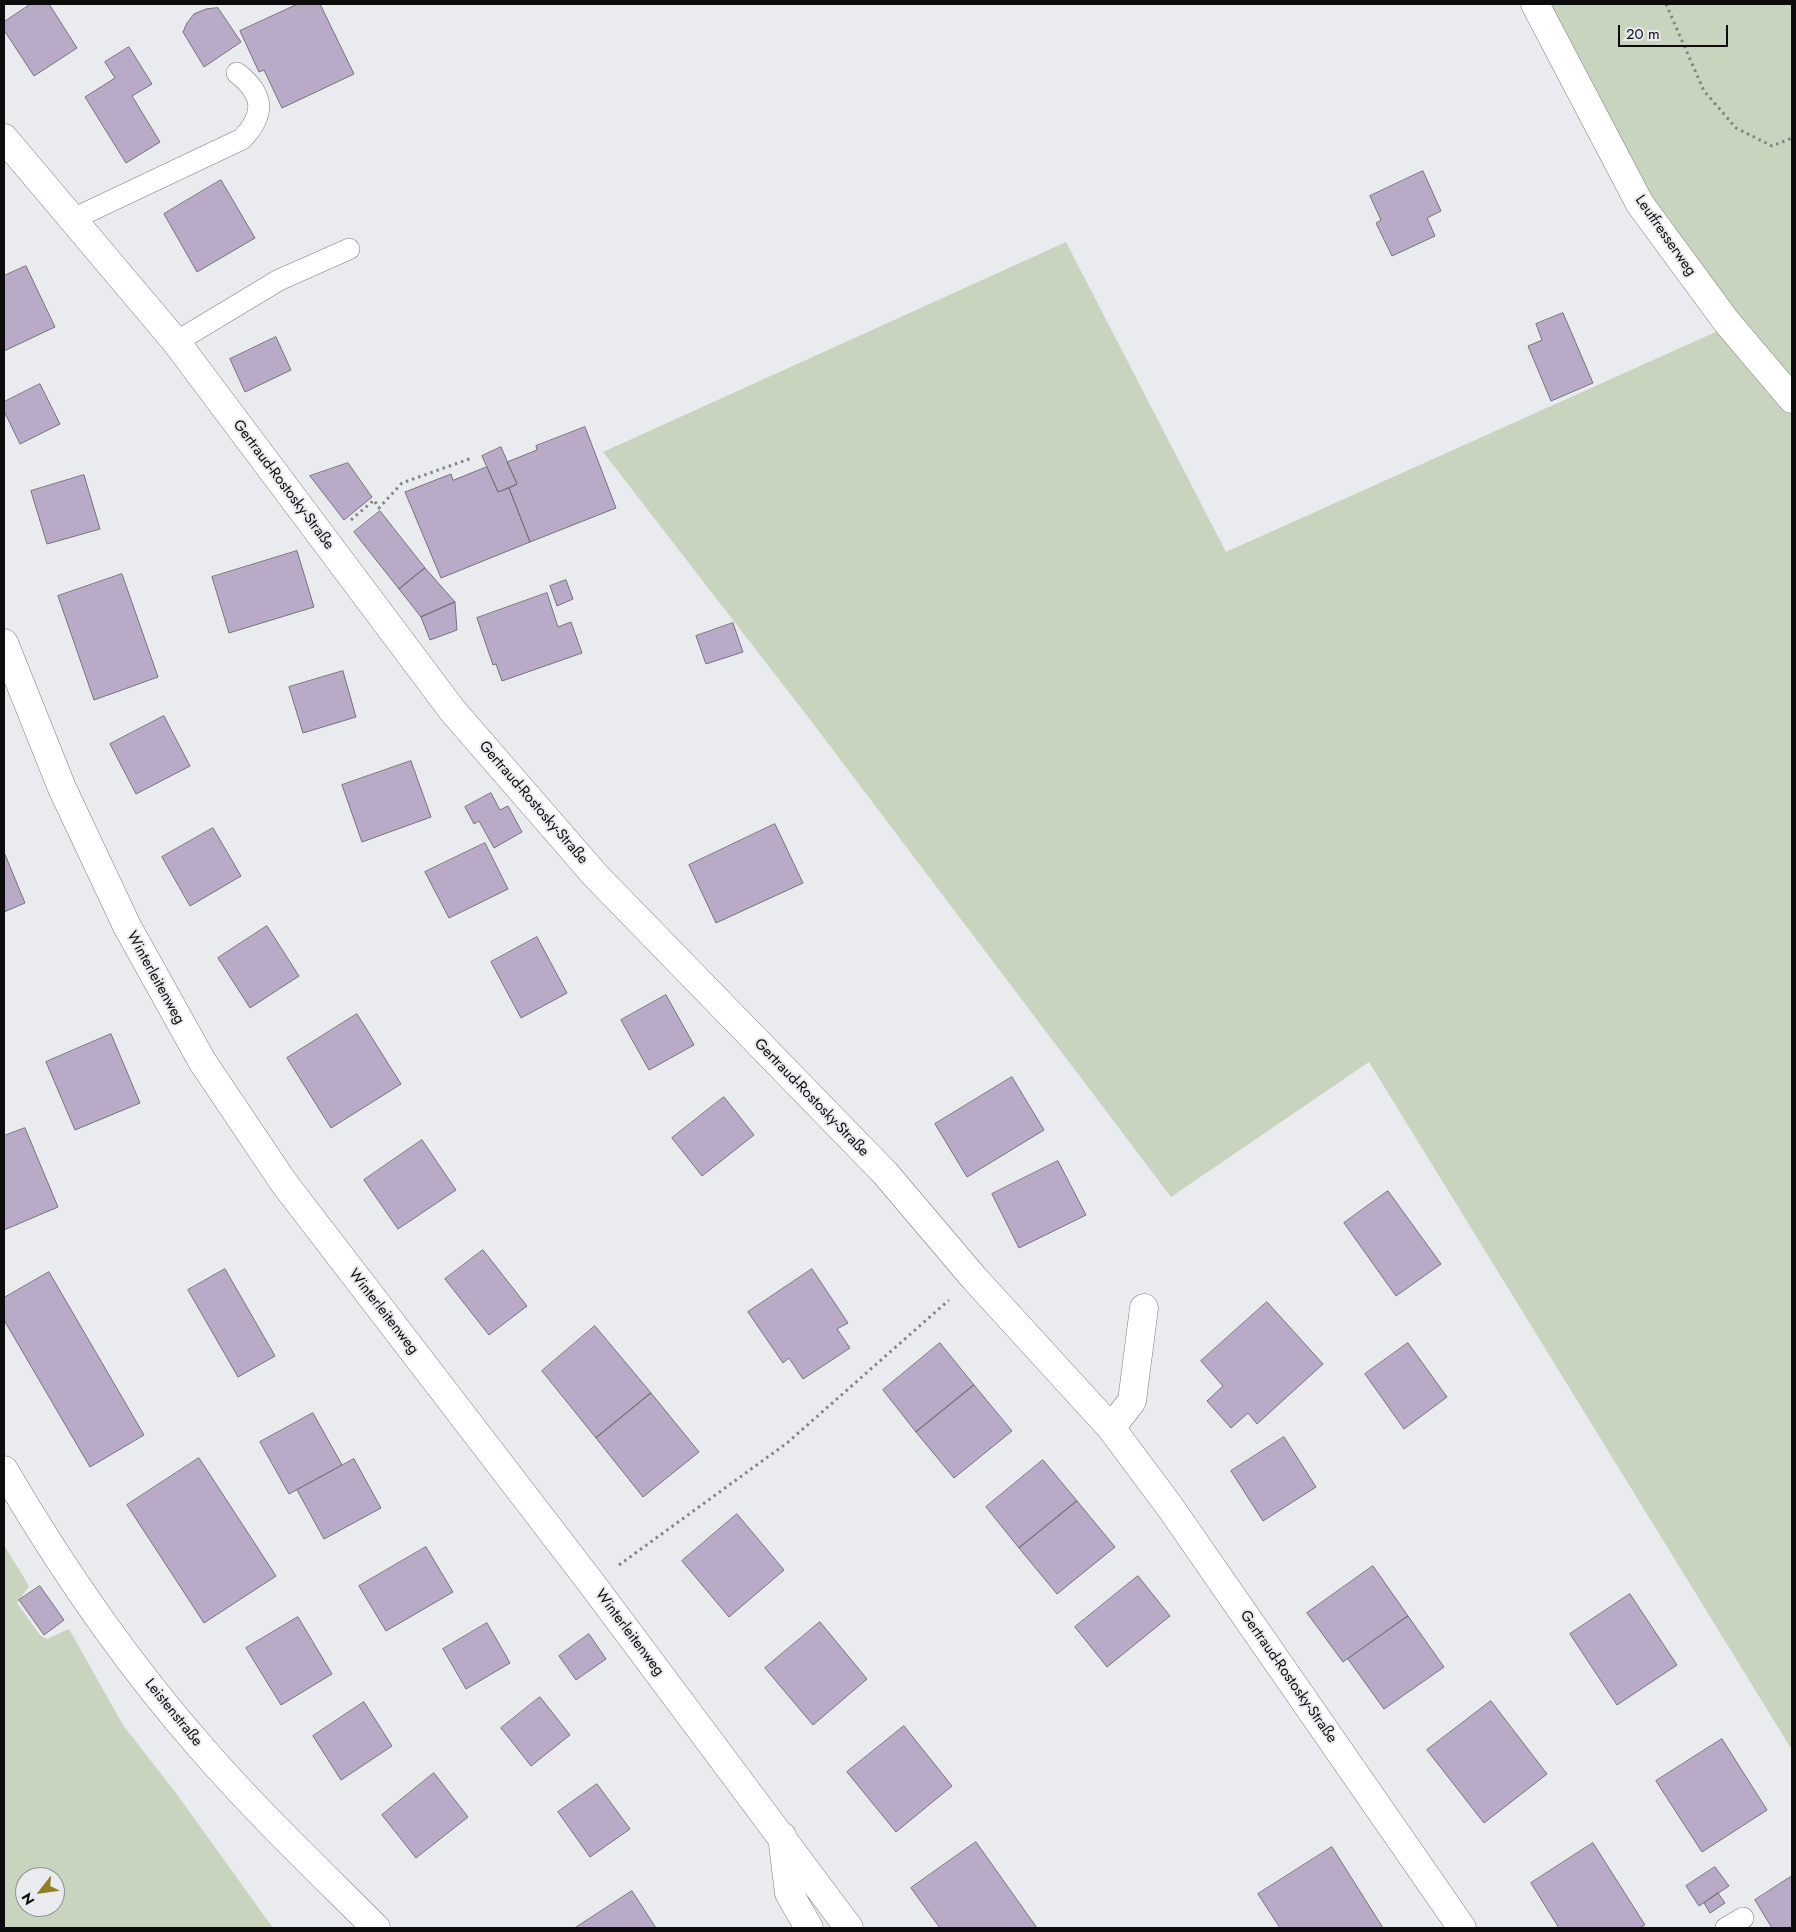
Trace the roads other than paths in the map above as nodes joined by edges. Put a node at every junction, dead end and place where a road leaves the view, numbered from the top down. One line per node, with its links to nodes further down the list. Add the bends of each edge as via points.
1 (1535, 4): 7 (street, Leutfresserweg, via 1640,204 1726,321)
2 (237, 73): 4 (lane, via 252,84 260,105 254,126 242,139)
3 (4, 138): 4 (street, Gertraud-Rostosky-Straße)
4 (73, 219): 6 (street, Gertraud-Rostosky-Straße)
5 (349, 249): 6 (lane, via 278,280)
6 (176, 342): 10 (street, Gertraud-Rostosky-Straße, via 452,710 596,876 885,1174 974,1278)
7 (1792, 399)
8 (4, 643): 12 (street, Winterleitenweg, via 62,788 127,926 202,1061 284,1183)
9 (1144, 1308): 10 (street, via 1132,1401)
10 (1111, 1428): 16 (street, Gertraud-Rostosky-Straße, via 1170,1507)
11 (4, 1470): 13 (street, Leistenstraße, via 35,1524 106,1629 204,1751)
12 (782, 1835): 14 (street, via 789,1894); 15 (street, Winterleitenweg)
13 (376, 1928)
14 (809, 1928)
15 (849, 1928)
16 (1462, 1928)

